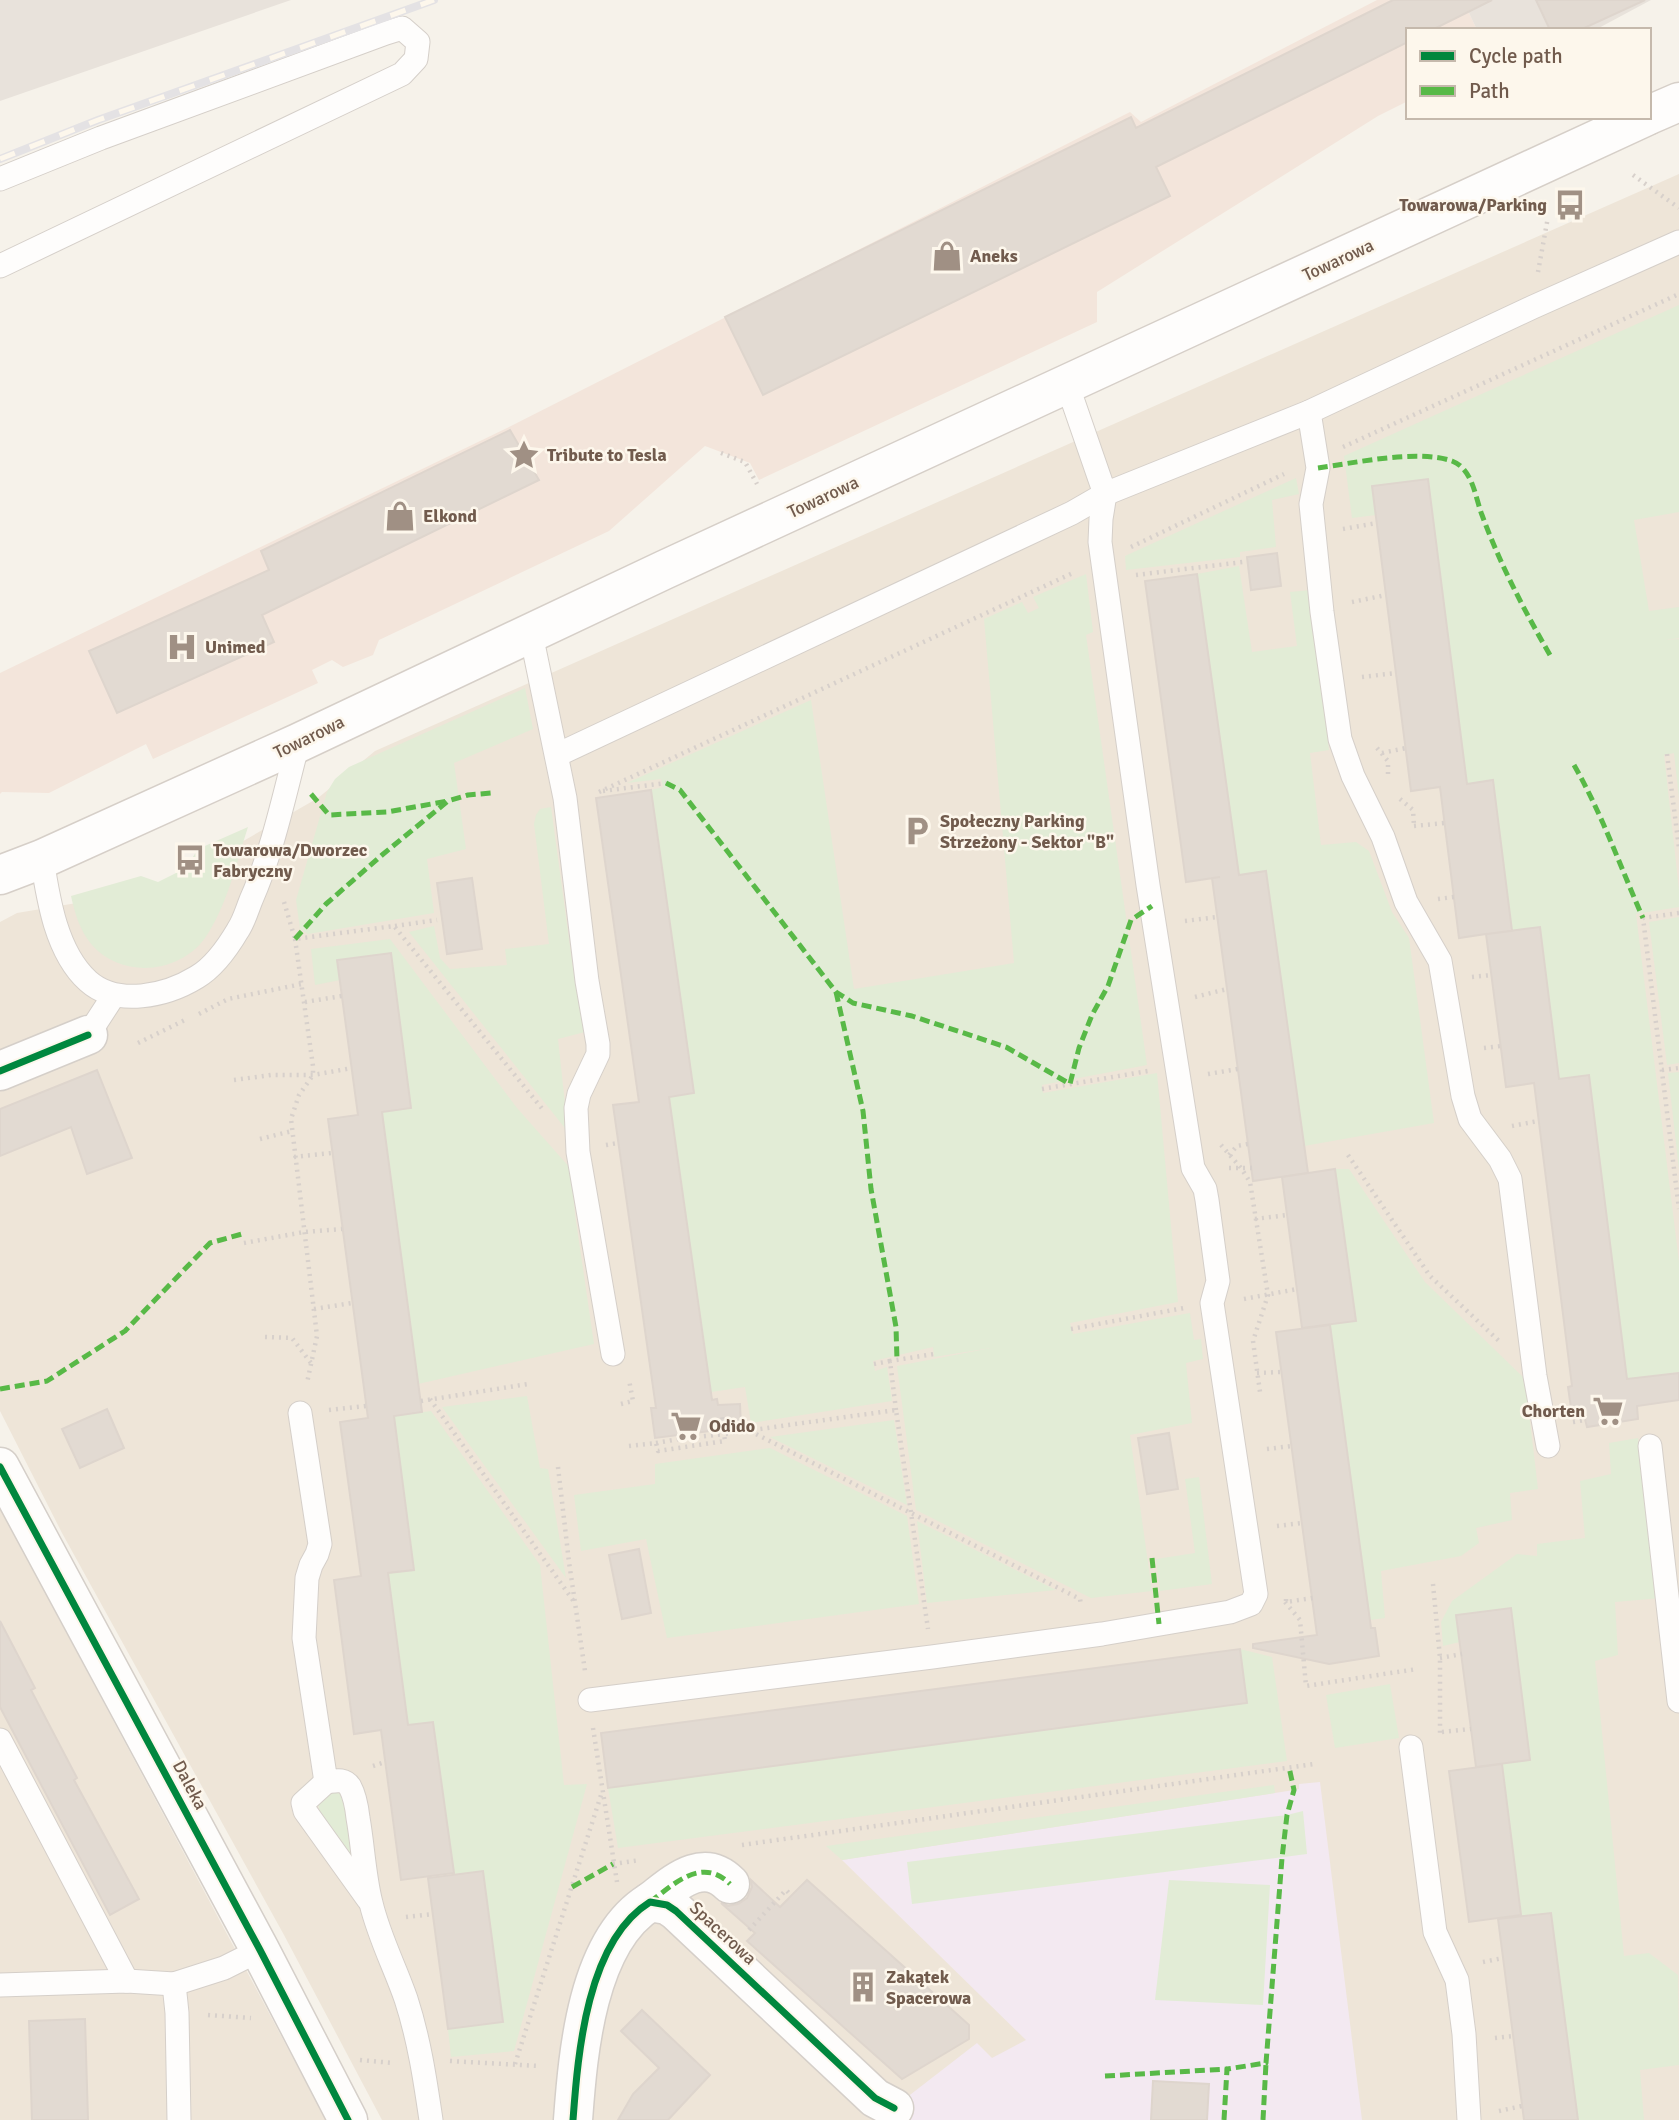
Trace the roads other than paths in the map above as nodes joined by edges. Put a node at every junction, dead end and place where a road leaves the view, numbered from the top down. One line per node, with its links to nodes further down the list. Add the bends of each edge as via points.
1 (1679, 102): 2 (main road, Towarowa)
2 (1651, 114)
3 (1641, 119): 7 (main road, Towarowa)
4 (0, 179): 6 (lane, via 386,33 402,28 418,42 416,59 402,74)
5 (1679, 242): 8 (lane)
6 (0, 266)
7 (1067, 384): 9 (lane); 10 (main road, Towarowa)
8 (1309, 412): 9 (lane); 20 (lane, via 1318,468 1311,504 1340,739 1406,902 1440,961 1470,1119 1510,1179)
9 (1105, 494): 12 (lane); 23 (lane, via 1100,542 1193,1168 1207,1200 1218,1281 1212,1303 1256,1594 1251,1604 1230,1612 1085,1636)
10 (531, 634): 11 (main road, Towarowa); 12 (lane)
11 (298, 743): 13 (main road, Towarowa); 15 (lane, via 265,868 239,929 219,957 198,977 165,992 140,997)
12 (557, 755): 18 (lane, via 598,1044 576,1108 578,1152)
13 (42, 859): 14 (main road, Towarowa); 15 (lane, via 50,911 72,960 88,981)
14 (0, 876)
15 (114, 995): 16 (lane)
16 (88, 1035): 17 (main road)
17 (0, 1071)
18 (613, 1354)
19 (300, 1413): 27 (lane, via 320,1544 307,1578 304,1638)
20 (1548, 1446)
21 (1650, 1446): 24 (lane)
22 (0, 1467): 31 (main road, Daleka)
23 (590, 1700)
24 (1679, 1701)
25 (0, 1741): 32 (lane)
26 (1411, 1747): 40 (lane, via 1435,1932 1457,1980)
27 (326, 1782): 29 (lane, via 341,1781 352,1790); 29 (lane, via 303,1803 305,1811)
28 (730, 1884): 30 (main road, via 716,1873 696,1873)
29 (370, 1902): 38 (lane, via 386,1952 434,2063)
30 (650, 1902): 35 (main road, Spacerowa, via 676,1911 875,2098); 39 (main road, via 625,1923 603,1958 581,2048)
31 (260, 1950): 33 (lane, via 224,1968); 37 (main road, Daleka)
32 (127, 1980): 33 (lane); 34 (lane)
33 (174, 1984): 36 (lane)
34 (0, 1985)
35 (898, 2109)
36 (179, 2120)
37 (348, 2120)
38 (431, 2120)
39 (573, 2120)
40 (1469, 2120)

